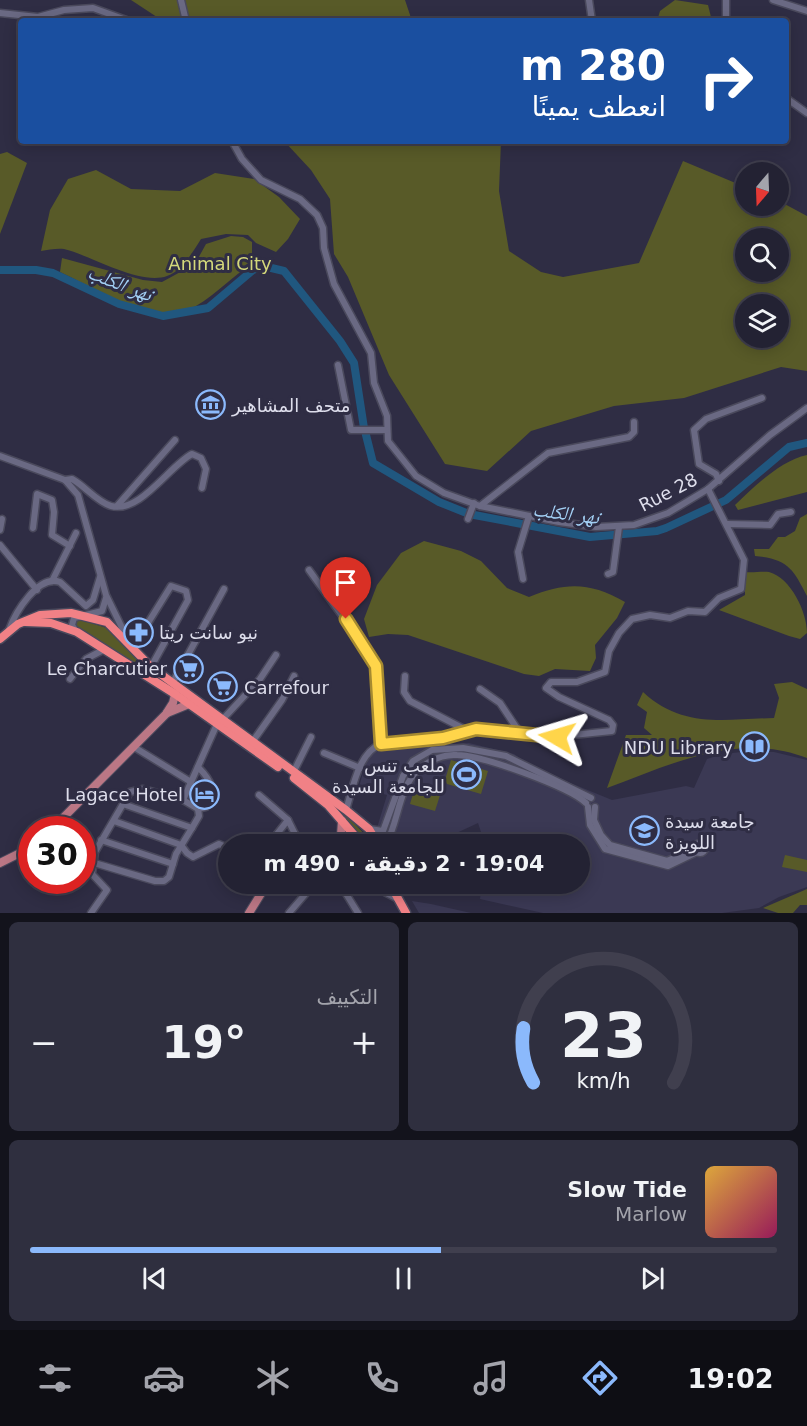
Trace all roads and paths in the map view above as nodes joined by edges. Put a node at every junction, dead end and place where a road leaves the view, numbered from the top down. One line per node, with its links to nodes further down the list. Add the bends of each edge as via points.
1 (181, 0): 8 (street)
2 (589, 0): 9 (street)
3 (726, 0): 10 (street)
4 (773, 0): 5 (street)
5 (807, 11)
6 (0, 13): 7 (street, via 38,17 93,8)
7 (121, 18)
8 (185, 18)
9 (592, 18)
10 (726, 18)
11 (789, 101): 12 (street)
12 (807, 113)
13 (234, 144): 18 (street, Rue 28, via 248,166 317,214 334,284 371,354 374,383 387,416)
14 (338, 365): 18 (street, via 351,430)
15 (762, 398): 22 (street, via 705,419 694,430 699,464 716,474)
16 (807, 408): 22 (street, Rue 28)
17 (634, 422): 27 (street, via 634,432 629,437 548,453)
18 (387, 430): 27 (street, Rue 28, via 391,446 416,476 444,493)
19 (175, 440): 28 (street)
20 (0, 456): 21 (street)
21 (65, 480): 28 (street, via 72,479 108,505); 42 (street, via 79,499)
22 (719, 481): 24 (street, Rue 28)
23 (201, 488): 28 (street, via 206,470 201,458 192,454 146,496)
24 (710, 491): 33 (street); 35 (street, Rue 28, via 657,518)
25 (29, 492): 26 (street)
26 (37, 494): 34 (street); 39 (street, via 52,500 52,535)
27 (476, 505): 30 (street, Rue 28); 32 (street)
28 (117, 506)
29 (791, 512): 33 (street, via 778,514 770,525)
30 (529, 516): 35 (street, Rue 28); 43 (street, via 518,552)
31 (3, 519): 36 (street)
32 (468, 519)
33 (728, 524): 67 (street, via 744,560 741,589 720,598 705,612 632,619 609,651 604,672 577,682 547,684 546,688 559,697 609,720 612,731 557,737)
34 (33, 528)
35 (619, 529): 41 (street, via 615,569)
36 (0, 530)
37 (76, 533): 39 (street)
38 (0, 546): 46 (street)
39 (70, 546): 44 (street)
40 (309, 570): 70 (street, via 376,666)
41 (608, 574)
42 (100, 576): 44 (street, via 93,600 86,606 66,586); 47 (street)
43 (523, 579)
44 (52, 581): 46 (street)
45 (224, 589): 60 (street)
46 (37, 590): 50 (street, via 19,608)
47 (106, 595): 48 (street, via 102,611); 53 (street)
48 (85, 616): 49 (highway, via 40,615); 51 (street, via 72,620); 53 (highway, via 112,625)
49 (22, 622): 50 (highway); 51 (highway, via 51,623)
50 (9, 630): 52 (highway)
51 (77, 633): 54 (highway)
52 (0, 639)
53 (131, 645): 56 (highway); 56 (street, via 171,586 186,591 188,600)
54 (104, 650): 59 (street, via 86,659); 62 (highway)
55 (276, 655): 65 (street, via 260,679)
56 (151, 667): 60 (highway)
57 (294, 676): 69 (street)
58 (405, 676): 66 (street, via 404,692 410,701)
59 (70, 679)
60 (173, 682): 65 (highway)
61 (480, 689): 67 (street, via 500,703)
62 (175, 694): 63 (highway); 64 (main road)
63 (189, 704): 64 (main road); 65 (highway)
64 (166, 714): 71 (main road)
65 (220, 721): 69 (highway); 74 (street); 87 (highway, via 320,798)
66 (468, 731): 67 (street); 70 (street, via 443,738)
67 (520, 733)
68 (311, 737): 77 (street)
69 (253, 741): 77 (highway)
70 (381, 744): 75 (street, via 371,750)
71 (134, 747): 78 (street); 85 (main road)
72 (324, 753): 75 (street)
73 (416, 759): 76 (street); 82 (street, via 432,750 463,748 506,756); 91 (street, via 403,776)
74 (198, 767): 78 (street); 83 (street, via 213,791 206,807)
75 (360, 768): 84 (street)
76 (420, 768): 82 (street, via 444,756 466,755 524,774); 98 (street, via 408,783)
77 (294, 771): 84 (highway)
78 (191, 782): 80 (street)
79 (259, 795): 86 (street)
80 (183, 800): 81 (street, via 138,788 130,792); 83 (street)
81 (123, 804): 88 (street); 89 (street)
82 (590, 804): 102 (street, via 590,825 605,849 668,866)
83 (198, 809): 89 (street, via 199,816)
84 (346, 810): 90 (highway)
85 (65, 816)
86 (288, 820): 92 (street); 93 (street)
87 (342, 821): 94 (main road); 95 (highway)
88 (114, 822): 99 (street); 101 (street)
89 (192, 828): 101 (street)
90 (369, 829): 91 (street); 96 (highway)
91 (383, 831): 97 (street)
92 (277, 834)
93 (295, 834)
94 (341, 834)
95 (348, 834)
96 (372, 834)
97 (384, 834)
98 (390, 834)
99 (101, 840): 103 (street); 107 (street)
100 (218, 844): 101 (street, via 193,857)
101 (181, 845): 107 (street)
102 (696, 851)
103 (96, 852)
104 (18, 854): 105 (main road)
105 (0, 863)
106 (96, 863): 107 (street, via 162,882 169,877)
107 (173, 864)
108 (96, 878): 115 (street, via 107,890)
109 (261, 894): 116 (main road)
110 (305, 894): 117 (street)
111 (347, 894): 118 (street)
112 (388, 894): 114 (street)
113 (395, 894): 114 (highway)
114 (398, 899): 119 (highway)
115 (91, 913)
116 (249, 913)
117 (289, 913)
118 (358, 913)
119 (406, 913)

